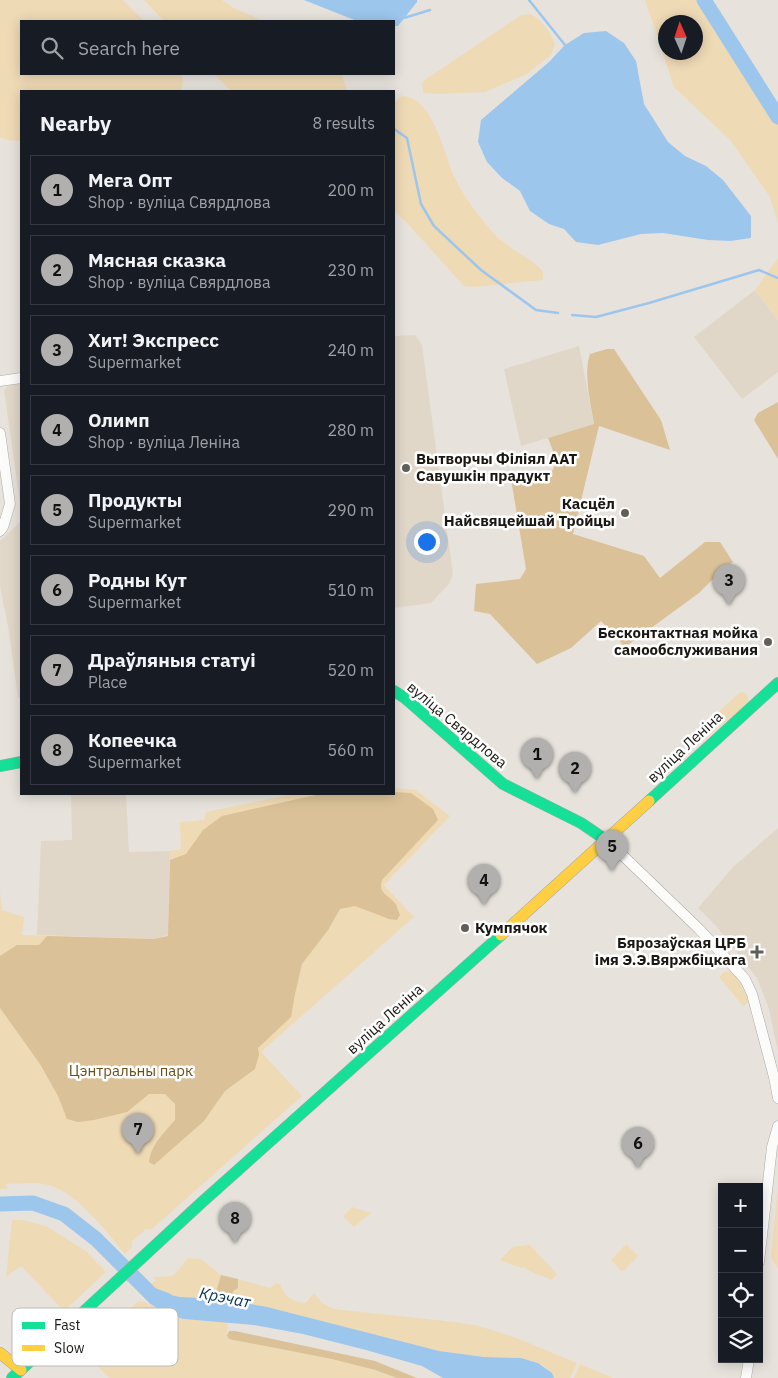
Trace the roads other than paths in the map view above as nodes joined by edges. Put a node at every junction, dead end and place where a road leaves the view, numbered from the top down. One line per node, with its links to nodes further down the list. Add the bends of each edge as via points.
1 (20, 378): 2 (street)
2 (0, 381)
3 (0, 433): 4 (street, via 10,504)
4 (0, 531)
5 (778, 683): 10 (main road, вуліца Леніна)
6 (395, 692): 10 (main road, вуліца Свярдлова, via 503,784 582,822)
7 (778, 695): 10 (main road, вуліца Леніна)
8 (20, 762): 9 (main road)
9 (0, 766)
10 (610, 843): 11 (street, via 699,928 745,979 752,994); 14 (main road, вуліца Леніна); 14 (main road, вуліца Леніна, via 223,1199)
11 (778, 1098)
12 (778, 1126): 13 (street, via 772,1147)
13 (763, 1228)
14 (144, 1263): 15 (main road, вуліца Леніна)
15 (95, 1308)
16 (0, 1353): 19 (main road)
17 (748, 1363): 22 (street)
18 (12, 1366): 21 (main road)
19 (12, 1366)
20 (33, 1366): 21 (main road, вуліца Леніна)
21 (22, 1376)
22 (746, 1378)

